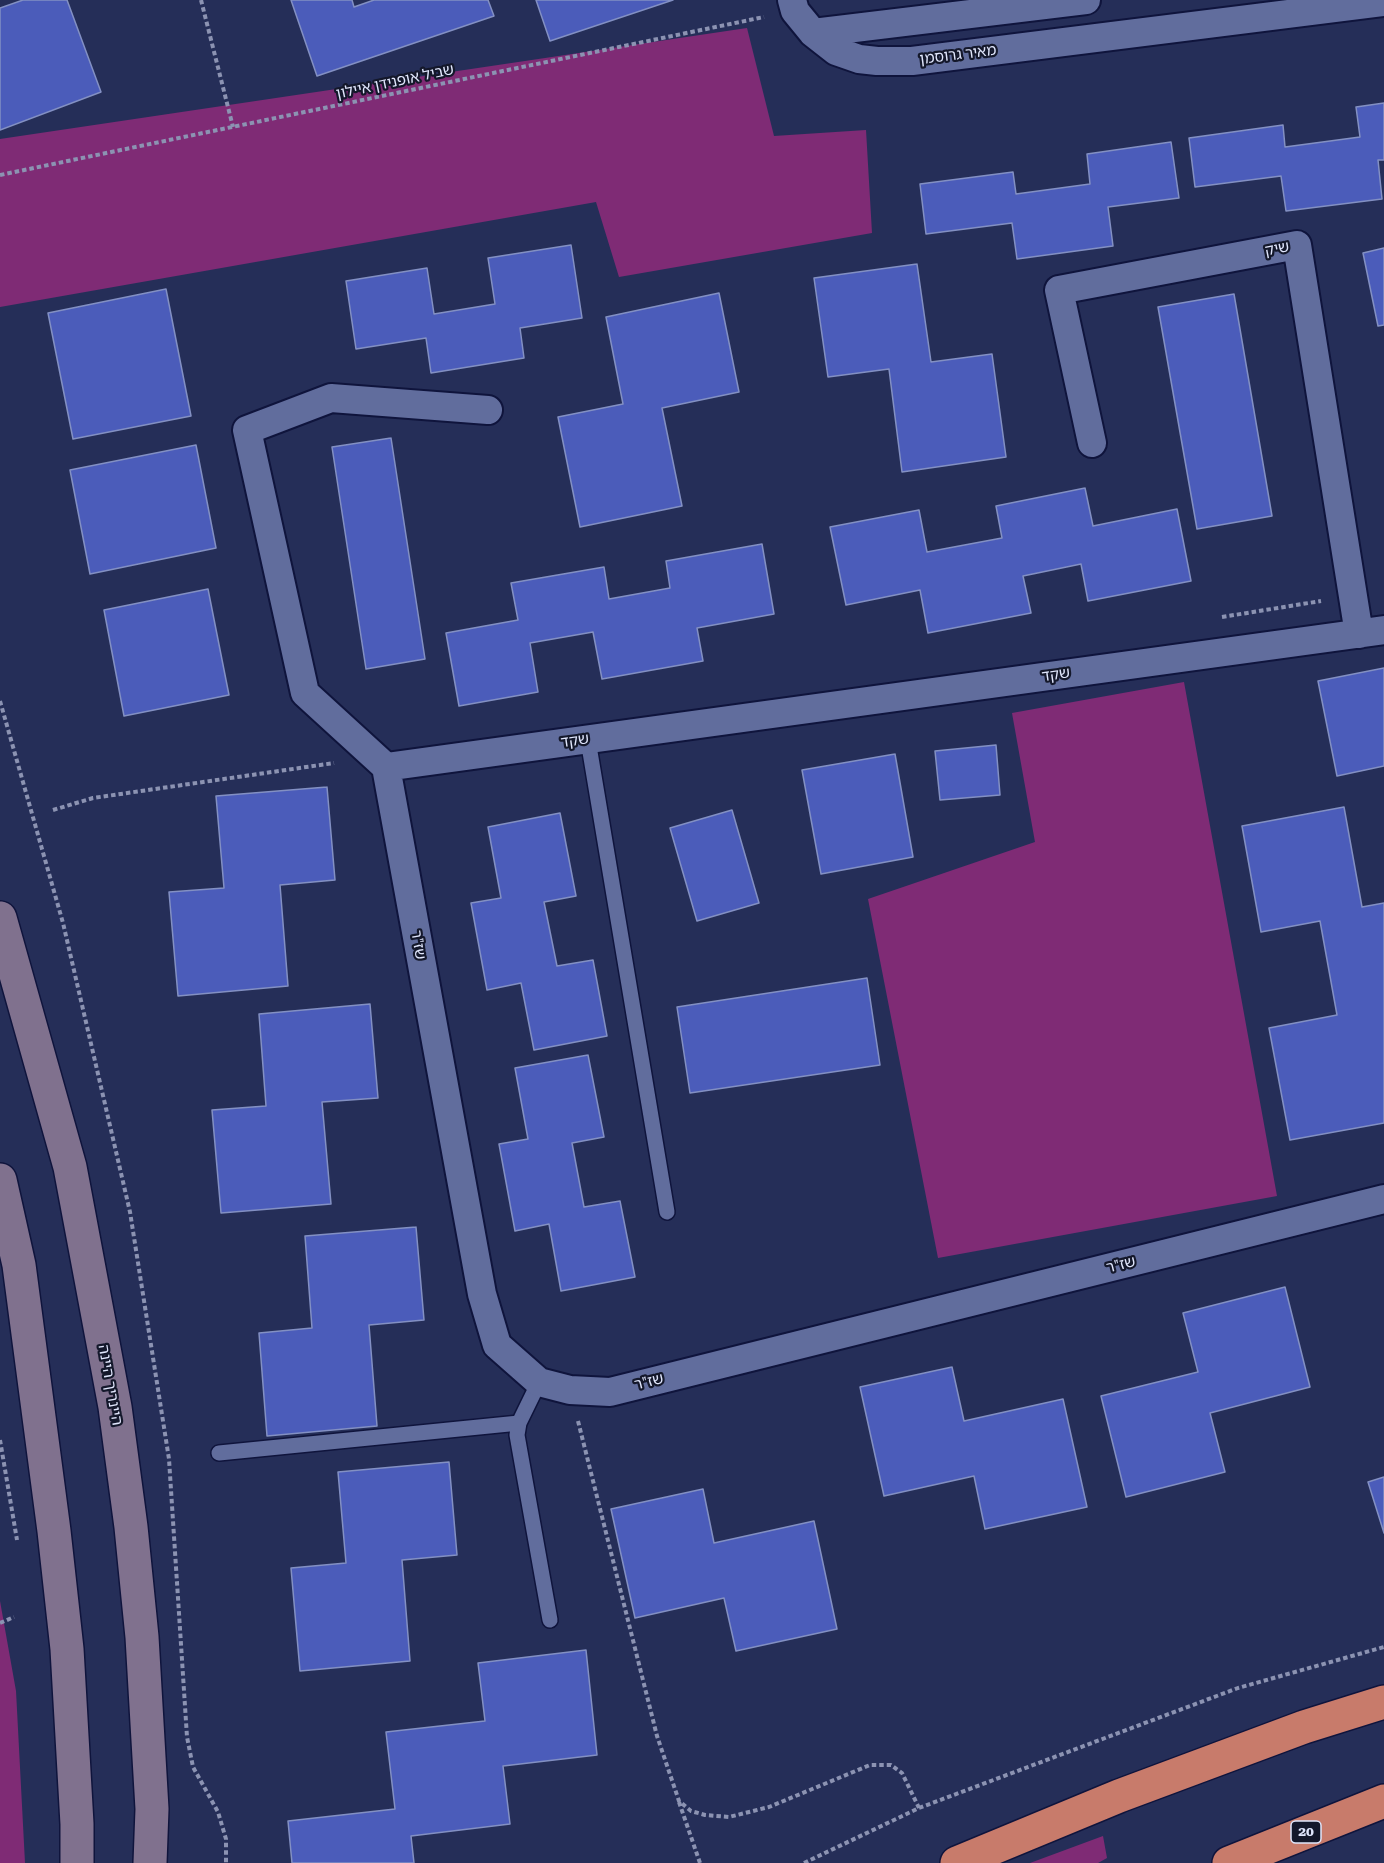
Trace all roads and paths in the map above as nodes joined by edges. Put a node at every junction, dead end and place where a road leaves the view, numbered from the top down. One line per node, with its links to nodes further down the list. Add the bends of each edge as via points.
1 (201, 0): 6 (path)
2 (1086, 0): 5 (street)
3 (1384, 2): 5 (street, מאיר גרוסמן, via 912,61 859,59 836,51)
4 (794, 6): 5 (street, מאיר גרוסמן); 6 (path, שביל אופנידן איילון)
5 (813, 33)
6 (233, 127): 7 (path, שביל אופנידן איילון)
7 (0, 175)
8 (488, 411): 13 (street, via 331,398 247,430 305,693)
9 (1092, 443): 10 (street, שיק, via 1059,290 1297,245)
10 (1372, 632): 11 (street, שקד)
11 (588, 740): 13 (street, שקד); 18 (lane)
12 (336, 763): 14 (path, via 93,798)
13 (386, 767): 19 (street, שז"ר, via 482,1294 497,1345)
14 (53, 810)
15 (0, 918): 35 (main road, היינריך היינה, via 70,1167 115,1407 142,1637 152,1809)
16 (0, 1180): 34 (main road, via 19,1265 54,1530 67,1649)
17 (1384, 1199): 20 (street, שז"ר, via 610,1392)
18 (667, 1212)
19 (539, 1382): 20 (street, שז"ר); 21 (lane)
20 (570, 1390): 32 (path, via 657,1736)
21 (519, 1423): 23 (lane); 26 (lane, via 517,1435)
22 (0, 1440): 24 (path)
23 (219, 1453)
24 (18, 1544)
25 (14, 1617): 27 (path)
26 (550, 1620)
27 (0, 1623)
28 (1384, 1647): 33 (path, via 1238,1688)
29 (1384, 1702): 39 (highway, via 1304,1727 1119,1796)
30 (207, 1795): 36 (path, via 218,1812 226,1839)
31 (1384, 1801): 40 (highway, 20)
32 (679, 1802): 33 (path, via 691,1811 729,1817 769,1807 870,1765 891,1765 902,1773); 37 (path)
33 (919, 1808): 38 (path)
34 (77, 1863)
35 (150, 1863)
36 (226, 1863)
37 (699, 1863)
38 (804, 1863)
39 (957, 1863)
40 (1229, 1863)

